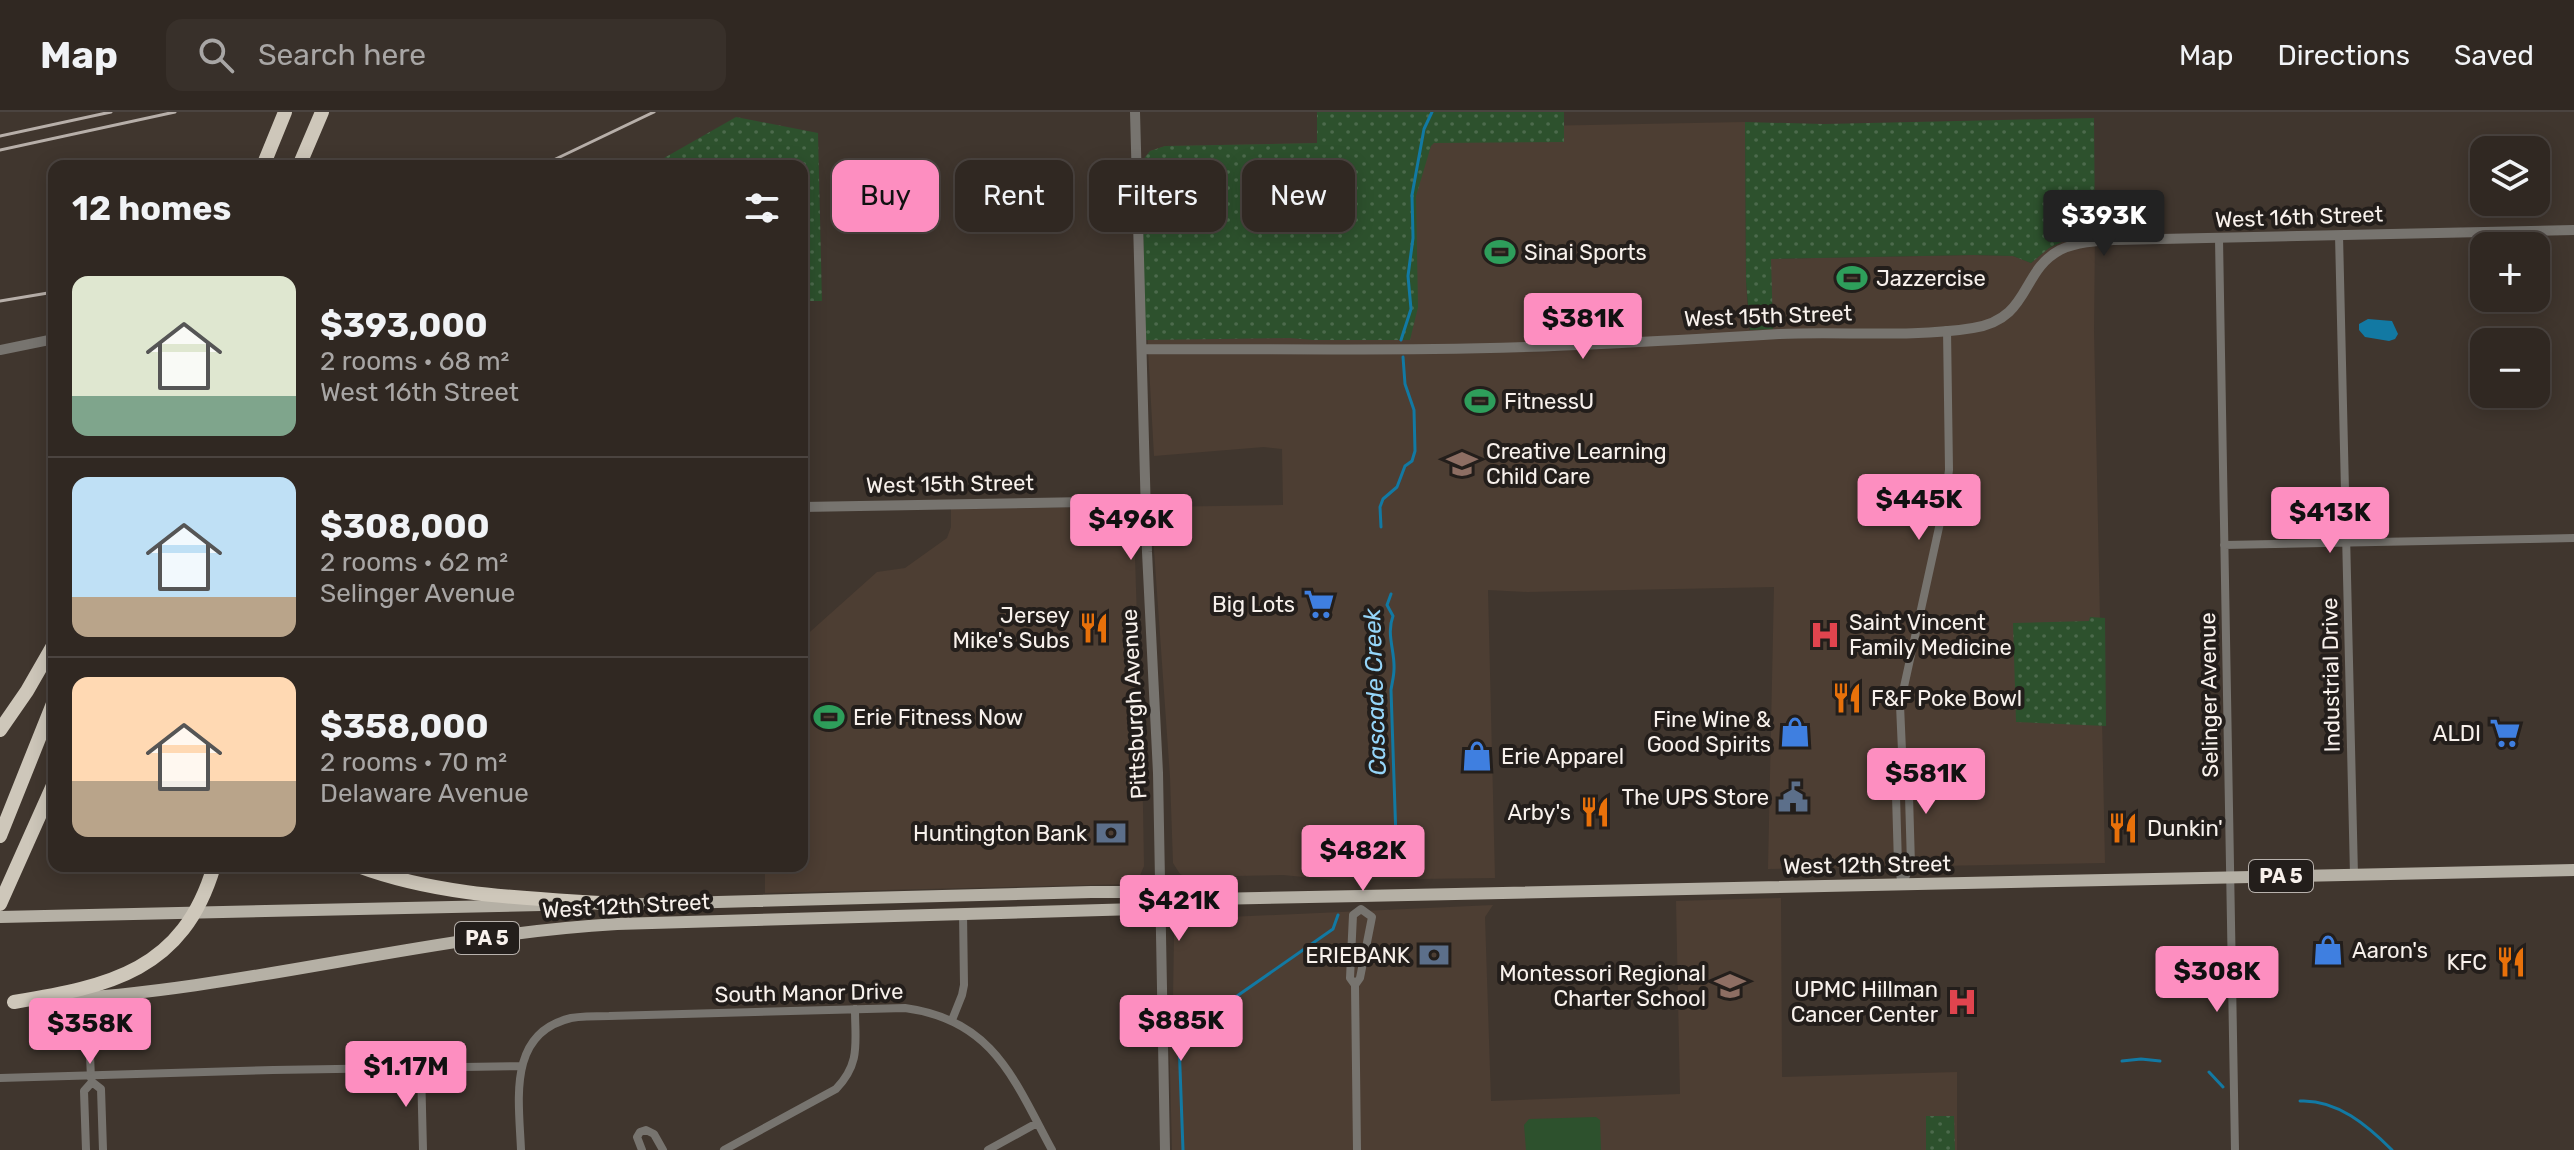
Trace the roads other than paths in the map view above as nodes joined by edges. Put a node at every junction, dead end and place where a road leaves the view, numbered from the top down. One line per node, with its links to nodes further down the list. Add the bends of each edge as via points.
1 (285, 112): 4 (highway)
2 (322, 112): 5 (highway)
3 (1135, 112): 12 (street, Pittsburgh Avenue)
4 (265, 160)
5 (302, 160)
6 (2574, 230): 7 (street, West 16th Street)
7 (2339, 235): 8 (street, West 16th Street); 17 (street, Industrial Drive)
8 (2219, 239): 9 (street, West 16th Street, via 2070,246 2043,264); 18 (street, Selinger Avenue)
9 (2009, 313): 10 (street, West 15th Street, via 1986,325)
10 (1947, 330): 12 (street, West 15th Street, via 1446,349); 29 (street, via 1949,470 1901,695 1911,864)
11 (48, 340): 13 (street)
12 (1142, 349): 14 (street, Pittsburgh Avenue)
13 (0, 350)
14 (1146, 501): 15 (street, West 15th Street); 30 (street, Pittsburgh Avenue)
15 (808, 507)
16 (2574, 538): 17 (street)
17 (2346, 542): 18 (street); 27 (street, Industrial Drive)
18 (2224, 545): 28 (street, Selinger Avenue)
19 (48, 654): 21 (highway)
20 (48, 716): 23 (highway)
21 (0, 730)
22 (48, 796): 32 (highway)
23 (0, 836)
24 (2574, 870): 27 (main road, West 12th Street / PA 5)
25 (212, 872): 37 (highway, via 189,924 142,966 99,985)
26 (377, 872): 33 (highway, via 465,893)
27 (2354, 875): 28 (main road, West 12th Street / PA 5)
28 (2232, 877): 29 (main road, West 12th Street / PA 5); 57 (street, Selinger Avenue)
29 (1902, 884): 31 (main road, West 12th Street / PA 5)
30 (1161, 900): 31 (main road, West 12th Street / PA 5); 33 (main road, West 12th Street / PA 5, via 1136,892 1091,892); 34 (main road, West 12th Street / PA 5, via 1137,909); 55 (street, Pittsburgh Avenue)
31 (1361, 903): 36 (street, via 1353,917 1350,978); 36 (street, via 1372,917)
32 (0, 904)
33 (616, 904): 35 (main road, West 12th Street / PA 5)
34 (963, 913): 37 (main road, West 12th Street / PA 5, via 556,928 200,986); 39 (street, via 964,985)
35 (0, 917)
36 (1355, 985): 56 (street)
37 (7, 1002)
38 (855, 1009): 39 (street, South Manor Drive, via 905,1008); 41 (street, South Manor Drive, via 580,1017 547,1029); 52 (street, via 856,1055 845,1080)
39 (952, 1020): 45 (street, South Manor Drive, via 998,1056)
40 (89, 1033): 44 (street)
41 (521, 1066): 42 (street); 49 (street)
42 (421, 1068): 44 (street); 48 (street)
43 (0, 1078): 44 (street)
44 (91, 1079): 46 (street, via 84,1091); 47 (street, via 101,1089)
45 (1037, 1123): 53 (street); 54 (street, South Manor Drive)
46 (86, 1150)
47 (103, 1150)
48 (423, 1150)
49 (521, 1150)
50 (642, 1150): 51 (street, via 637,1137 646,1130)
51 (663, 1150)
52 (724, 1150)
53 (988, 1150)
54 (1052, 1150)
55 (1165, 1150)
56 (1357, 1150)
57 (2235, 1150)

